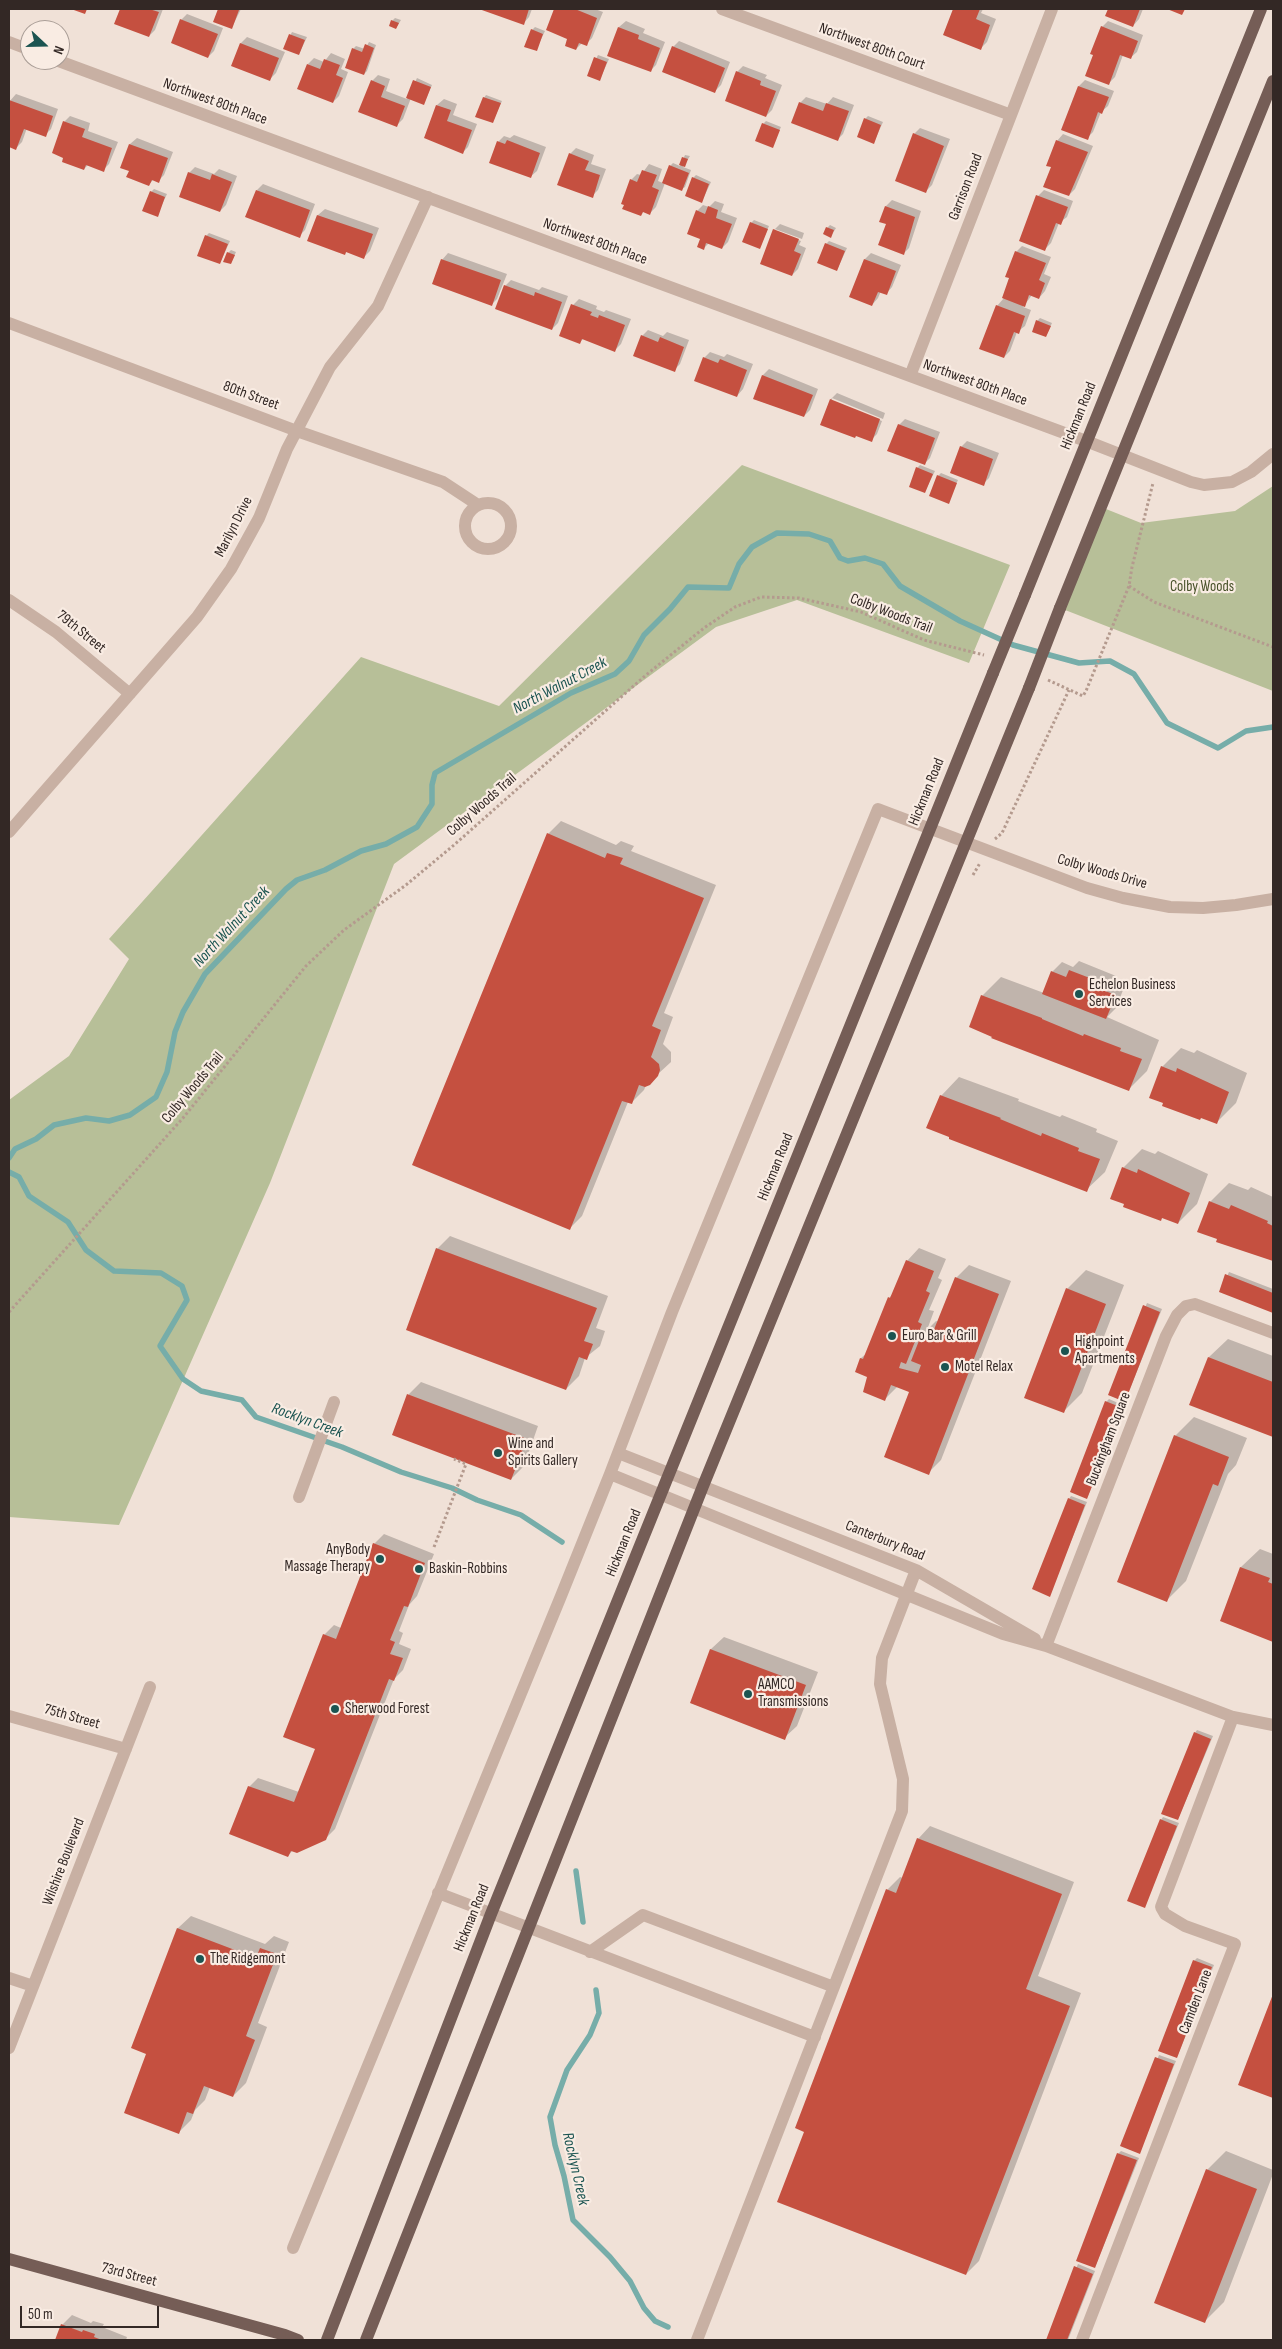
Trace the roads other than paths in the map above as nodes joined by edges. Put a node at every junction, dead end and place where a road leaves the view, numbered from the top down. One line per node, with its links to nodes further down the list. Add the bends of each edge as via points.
1 (722, 9): 6 (street, Northwest 80th Court)
2 (1052, 9): 6 (street, Garrison Road)
3 (1261, 9): 11 (main road, Hickman Road)
4 (70, 65): 7 (street, Northwest 80th Place)
5 (1273, 80): 13 (main road)
6 (1011, 115): 9 (street, Garrison Road)
7 (428, 197): 9 (street, Northwest 80th Place); 10 (street, Marilyn Drive, via 378,306 330,367)
8 (9, 324): 10 (street, 80th Street)
9 (910, 376): 11 (street, Northwest 80th Place)
10 (297, 431): 14 (street, 80th Street, via 443,482); 16 (street, Marilyn Drive, via 259,518 231,569 197,617)
11 (1086, 441): 13 (street, Northwest 80th Place); 17 (main road, Hickman Road, bridge)
12 (1273, 454): 13 (street, Northwest 80th Place, via 1232,482 1204,485)
13 (1122, 456): 19 (main road, bridge)
14 (478, 505)
15 (9, 600): 16 (street, 79th Street, via 56,632)
16 (130, 694): 18 (street, Marilyn Drive)
17 (929, 830): 19 (street, Colby Woods Drive); 23 (street, Colby Woods Drive, via 878,810 672,1312); 24 (main road, Hickman Road)
18 (9, 832)
19 (966, 844): 20 (street, Colby Woods Drive, via 1087,888 1170,907 1236,906); 26 (main road)
20 (1273, 899)
21 (1273, 1333): 32 (street, Buckingham Square, via 1195,1304 1186,1306 1177,1315 1162,1346)
22 (334, 1402): 28 (street)
23 (618, 1453): 24 (street, Canterbury Road); 25 (street)
24 (670, 1473): 26 (street, Canterbury Road); 27 (main road, Hickman Road)
25 (610, 1474): 27 (street, Canterbury Road); 38 (street)
26 (703, 1486): 29 (main road); 30 (street, Canterbury Road)
27 (661, 1495): 29 (street, Canterbury Road); 39 (main road, Hickman Road)
28 (299, 1497)
29 (694, 1509): 31 (street, Canterbury Road); 40 (main road)
30 (916, 1570): 31 (street); 32 (street, Canterbury Road)
31 (907, 1593): 32 (street, Canterbury Road, via 1003,1634); 44 (street, via 882,1658 880,1684 903,1779 902,1811)
32 (1046, 1646): 35 (street, Canterbury Road)
33 (150, 1687): 37 (street, Wilshire Boulevard)
34 (9, 1716): 37 (street, 75th Street)
35 (1233, 1717): 36 (street, Canterbury Road); 53 (street, Camden Lane, via 1161,1907 1165,1914 1185,1926 1235,1944)
36 (1273, 1724)
37 (126, 1750): 43 (street, Wilshire Boulevard)
38 (438, 1893): 39 (street); 47 (street)
39 (492, 1914): 40 (street); 50 (main road, Hickman Road)
40 (529, 1928): 41 (street); 51 (main road)
41 (590, 1952): 44 (street, via 643,1915); 45 (street)
42 (9, 1978): 43 (street)
43 (33, 1986): 46 (street, Wilshire Boulevard)
44 (834, 1987): 45 (street)
45 (814, 2038): 52 (street)
46 (9, 2048)
47 (292, 2248)
48 (9, 2258): 49 (main road, 73rd Street)
49 (298, 2340)
50 (327, 2340)
51 (366, 2340)
52 (697, 2340)
53 (1082, 2340)

